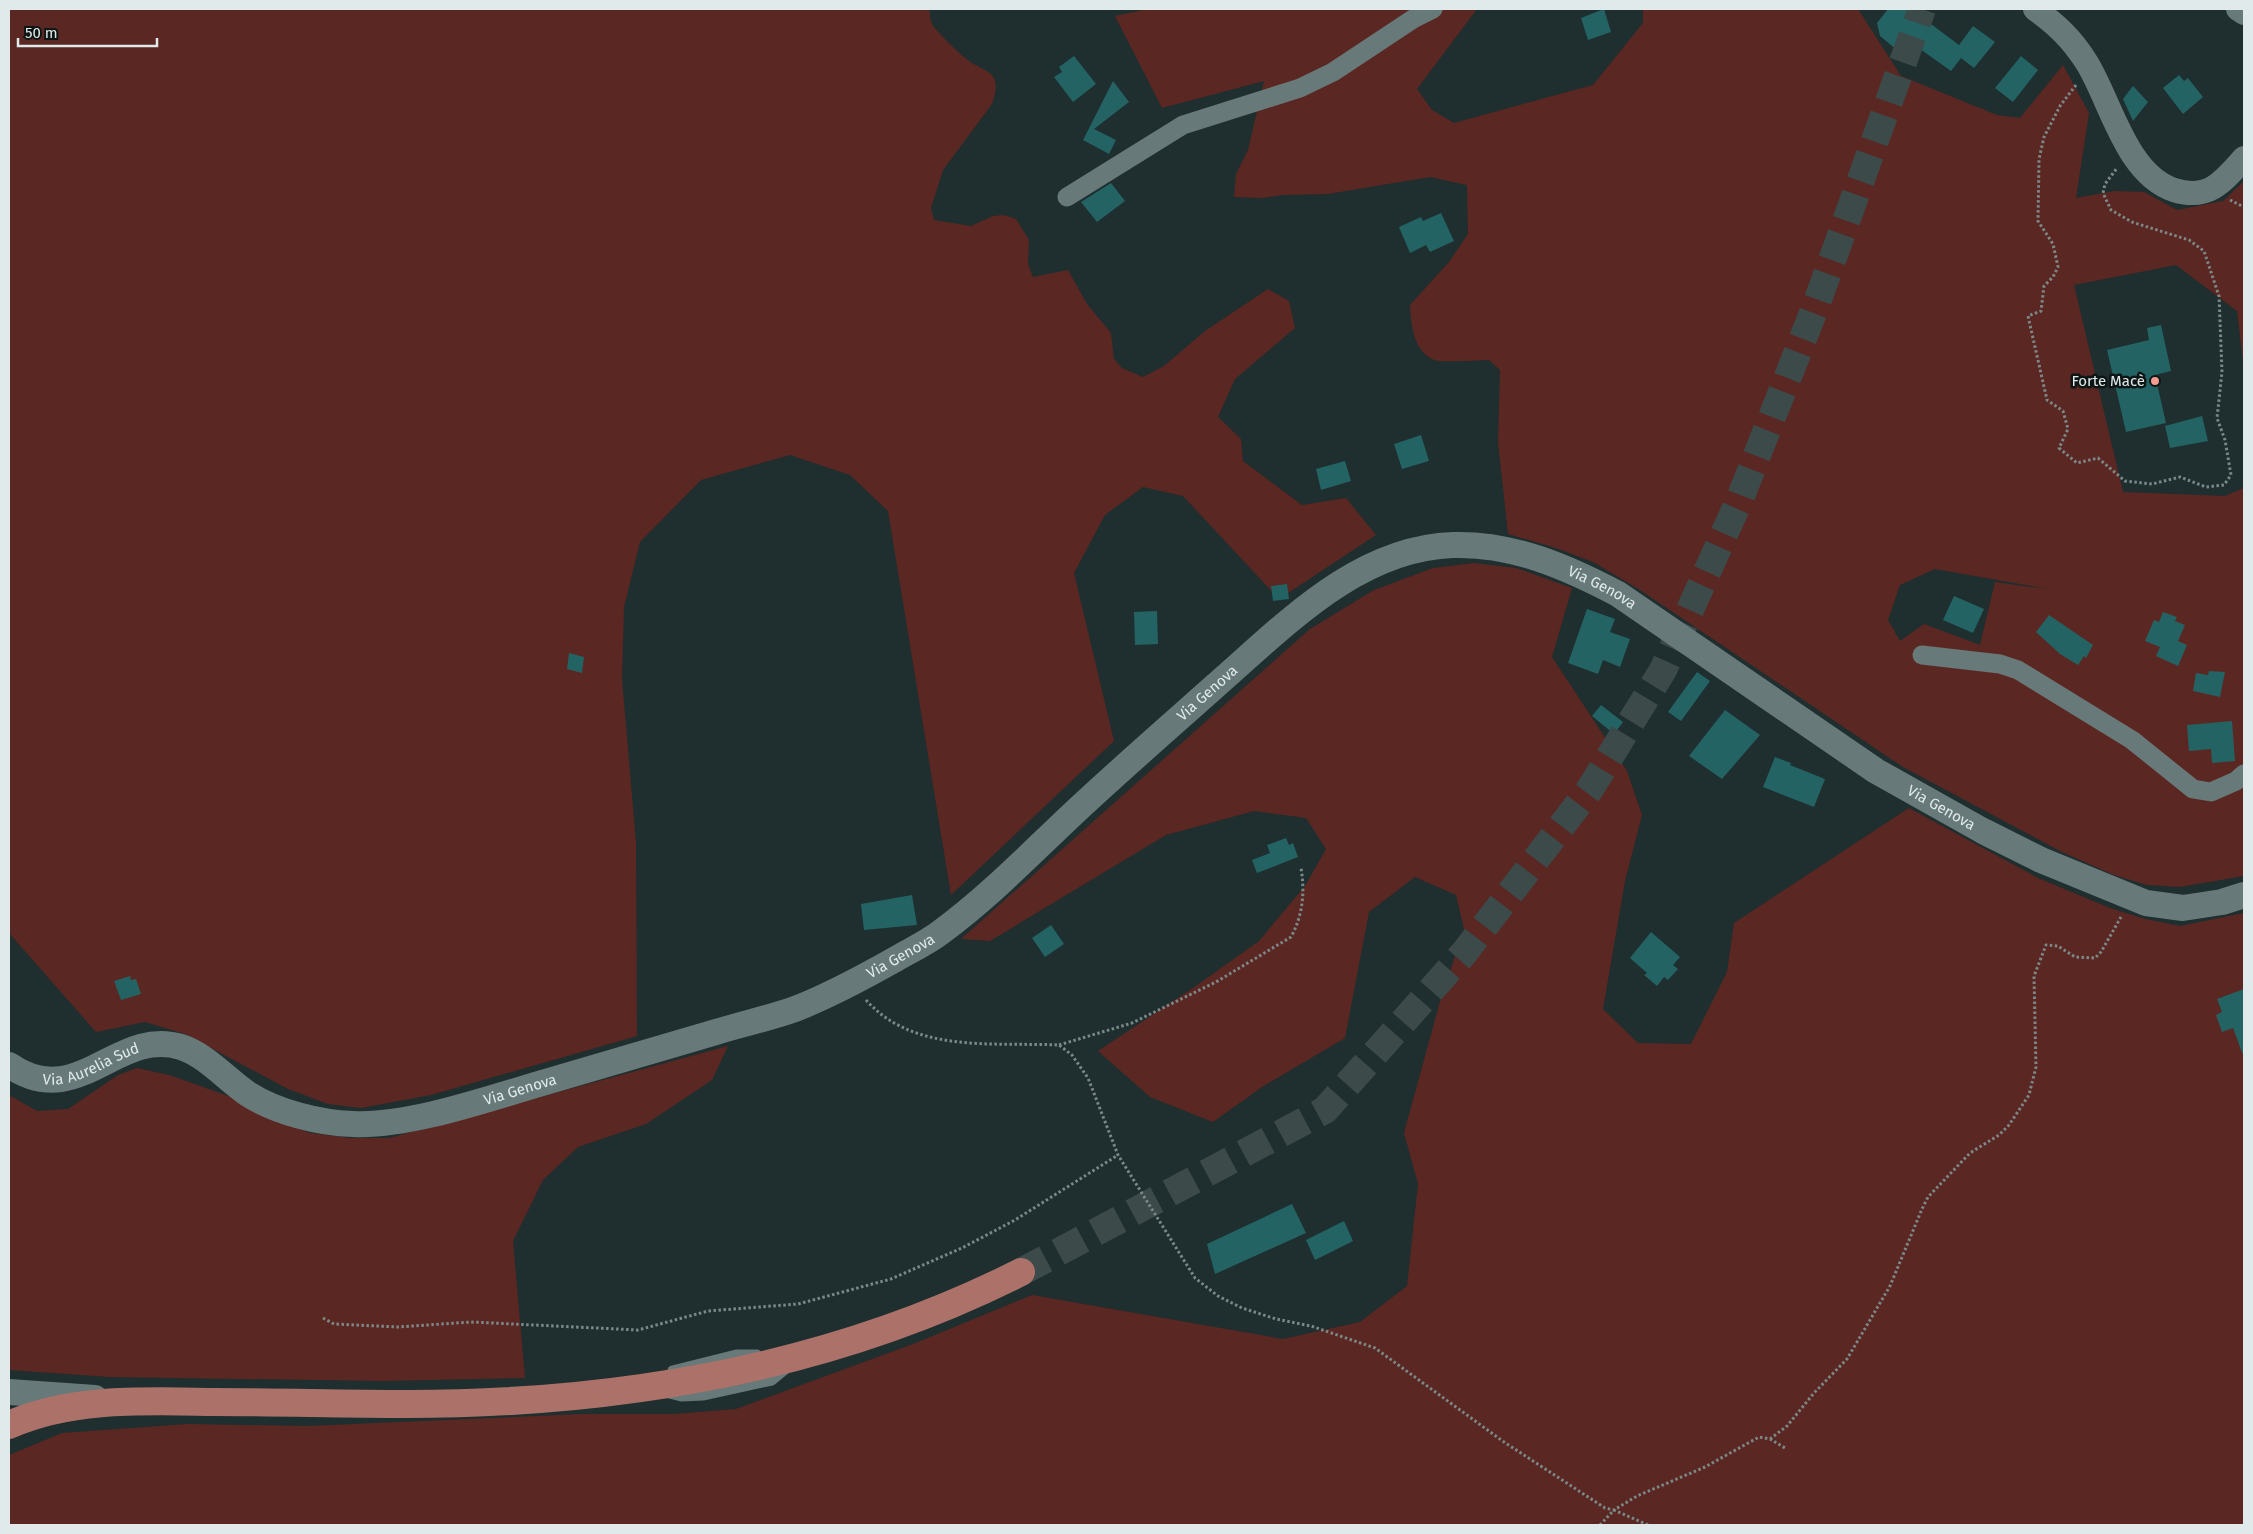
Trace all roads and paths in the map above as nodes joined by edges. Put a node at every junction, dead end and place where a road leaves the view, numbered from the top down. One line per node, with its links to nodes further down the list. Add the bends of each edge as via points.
1 (1433, 9): 8 (street, via 1397,28 1333,72 1300,88 1183,125)
2 (2035, 9): 5 (street, via 2062,29)
3 (2238, 9): 4 (street)
4 (2244, 13)
5 (2092, 72): 6 (street); 6 (path, via 2072,88 2060,106 2044,136 2039,159 2038,221 2053,244 2058,266 2053,278 2044,286 2040,310 2028,316 2047,400 2064,411 2068,429 2059,448 2077,463 2098,458 2125,481 2152,484 2180,477 2206,487 2224,485 2231,475 2225,440 2217,418 2222,372 2219,296 2204,251 2189,240 2132,222 2111,210 2106,203 2105,184)
6 (2133, 154): 7 (street, via 2163,185 2194,194 2212,188)
7 (2244, 158)
8 (1067, 197)
9 (1922, 655): 10 (street, via 2000,664 2018,670 2132,740 2193,789 2211,792)
10 (2244, 774)
11 (1301, 868): 16 (path, via 1304,890 1298,924 1291,937 1216,982 1132,1023)
12 (2244, 895): 13 (main road, Via Genova, via 2183,908)
13 (2132, 899): 14 (main road, Via Genova, via 2040,860 1883,776 1618,594 1581,574 1492,547 1451,545 1410,552 1368,568 1326,592 1190,708 997,886 938,935); 24 (path, via 2095,958 2075,957 2058,946 2046,945 2034,976 2036,1067 2029,1095 2009,1125 1970,1154 1928,1197 1890,1286 1847,1359 1787,1426)
14 (851, 983): 15 (main road, Via Genova, via 786,1012 488,1099 388,1122 353,1124 319,1119 273,1106 251,1096 191,1050); 16 (path, via 876,1011 931,1038 947,1042)
15 (175, 1045): 17 (main road, Via Aurelia Sud, via 156,1043 139,1046 74,1077 55,1080 35,1079)
16 (1059, 1045): 18 (path, via 1072,1055 1088,1078)
17 (9, 1065)
18 (1118, 1155): 20 (path, via 1015,1220 962,1248 891,1279 798,1304 708,1311 638,1330 471,1322 398,1327 334,1324); 26 (path, via 1195,1278 1218,1296 1242,1308 1311,1326 1375,1348 1504,1442 1605,1508)
19 (1021, 1272): 22 (highway, via 978,1294 920,1317 800,1356 732,1373 641,1389 578,1397 455,1403)
20 (323, 1318)
21 (9, 1392): 22 (main road)
22 (140, 1401): 23 (highway, via 42,1413)
23 (9, 1426)
24 (1770, 1439): 25 (path); 26 (path, via 1759,1437 1705,1467 1637,1496)
25 (1785, 1448)
26 (1614, 1510): 27 (path); 28 (path)
27 (1600, 1525)
28 (1648, 1525)

